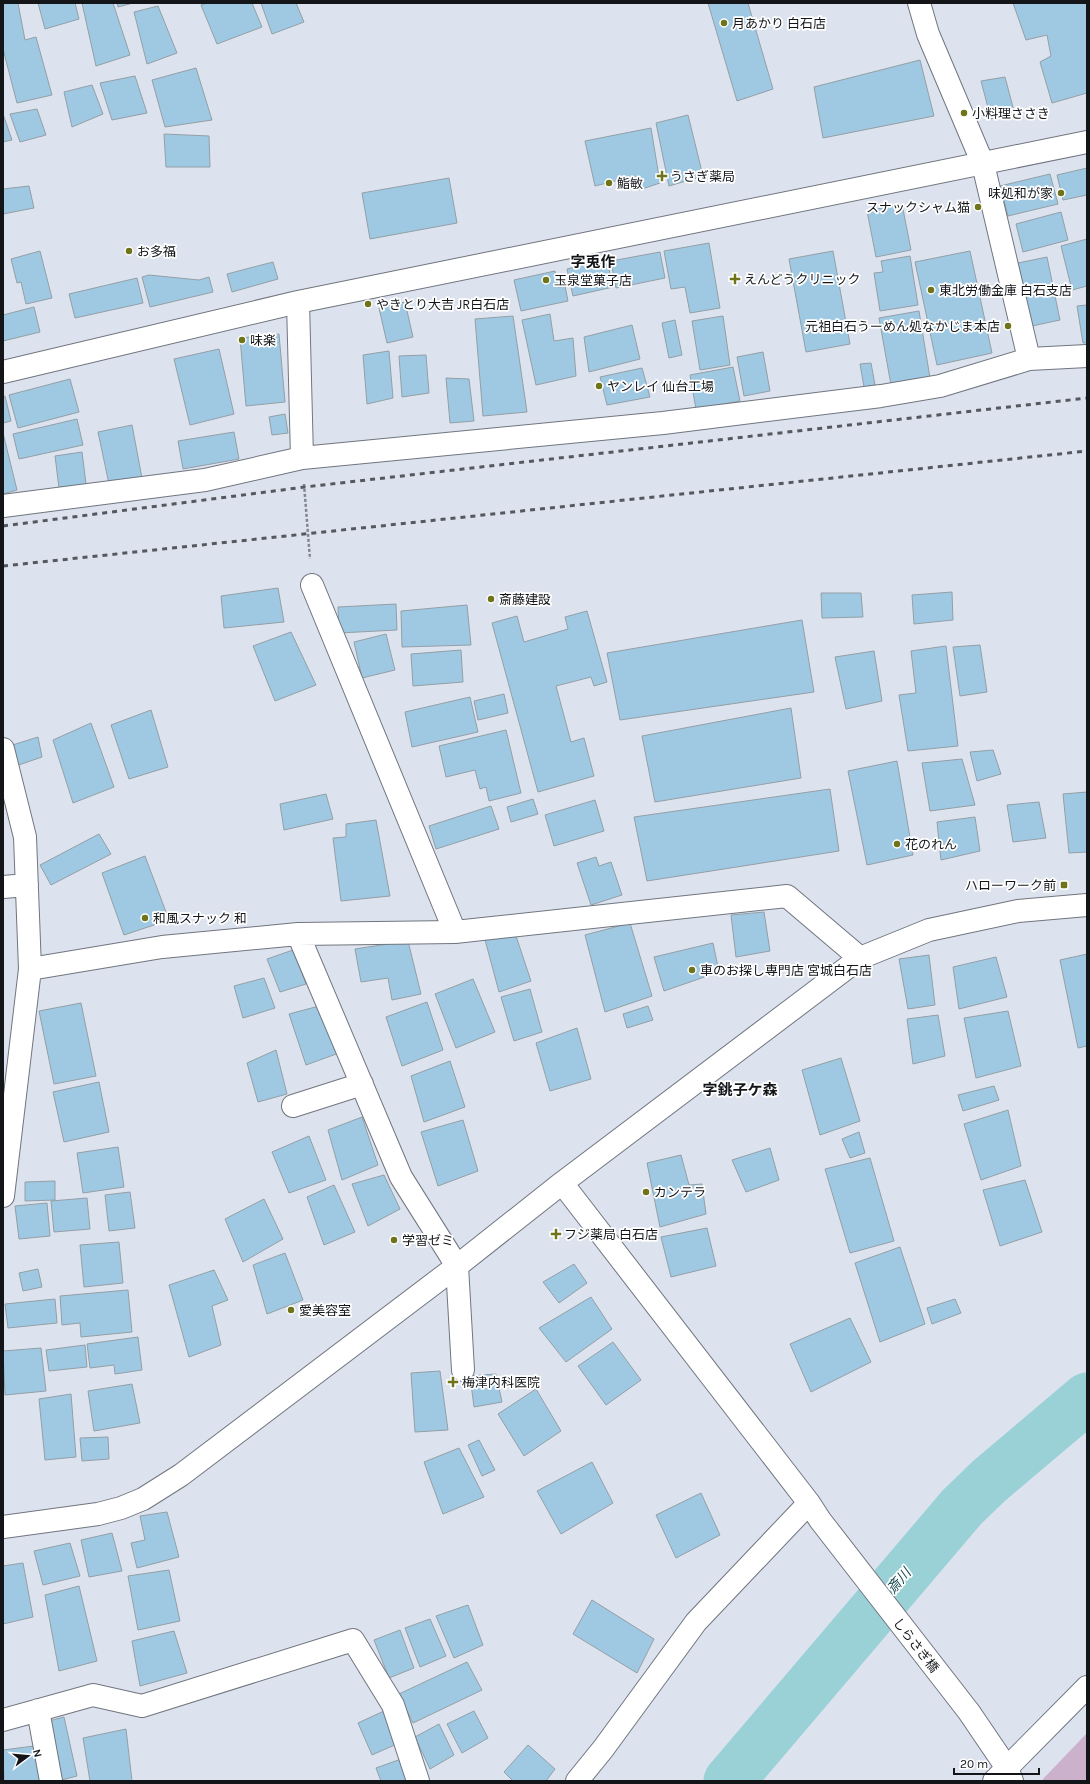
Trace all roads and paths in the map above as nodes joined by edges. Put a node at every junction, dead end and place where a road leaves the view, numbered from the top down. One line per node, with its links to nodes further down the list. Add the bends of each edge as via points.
1 (919, 3): 3 (street, via 928,34)
2 (1087, 142): 3 (street)
3 (983, 164): 4 (street); 6 (street)
4 (298, 302): 7 (street); 8 (street)
5 (1087, 356): 6 (street)
6 (1029, 358): 8 (street, via 940,386 881,396 663,423)
7 (3, 372)
8 (302, 458): 9 (street, via 204,480); 10 (path)
9 (3, 506)
10 (312, 585): 15 (street)
11 (3, 749): 12 (street, via 24,837)
12 (27, 885): 13 (street); 18 (street)
13 (3, 887)
14 (1087, 905): 17 (street, via 1018,910 929,930)
15 (455, 932): 16 (street); 17 (street, via 787,896)
16 (298, 934): 18 (street, via 162,947); 19 (street)
17 (860, 958): 21 (street)
18 (30, 969): 22 (street)
19 (362, 1084): 20 (street); 23 (street, via 401,1177)
20 (293, 1106)
21 (562, 1183): 23 (street); 25 (street, しらさぎ橋)
22 (3, 1196)
23 (457, 1266): 24 (street); 26 (street, via 181,1475 143,1499 98,1514)
24 (463, 1370)
25 (814, 1512): 30 (street, しらさぎ橋, via 969,1712); 33 (street, via 696,1622)
26 (3, 1527)
27 (1087, 1687): 30 (street)
28 (38, 1710): 29 (street); 31 (street); 32 (street, via 93,1696 142,1706 353,1640 392,1705)
29 (3, 1720)
30 (1004, 1777)
31 (51, 1781)
32 (418, 1781)
33 (577, 1781)

